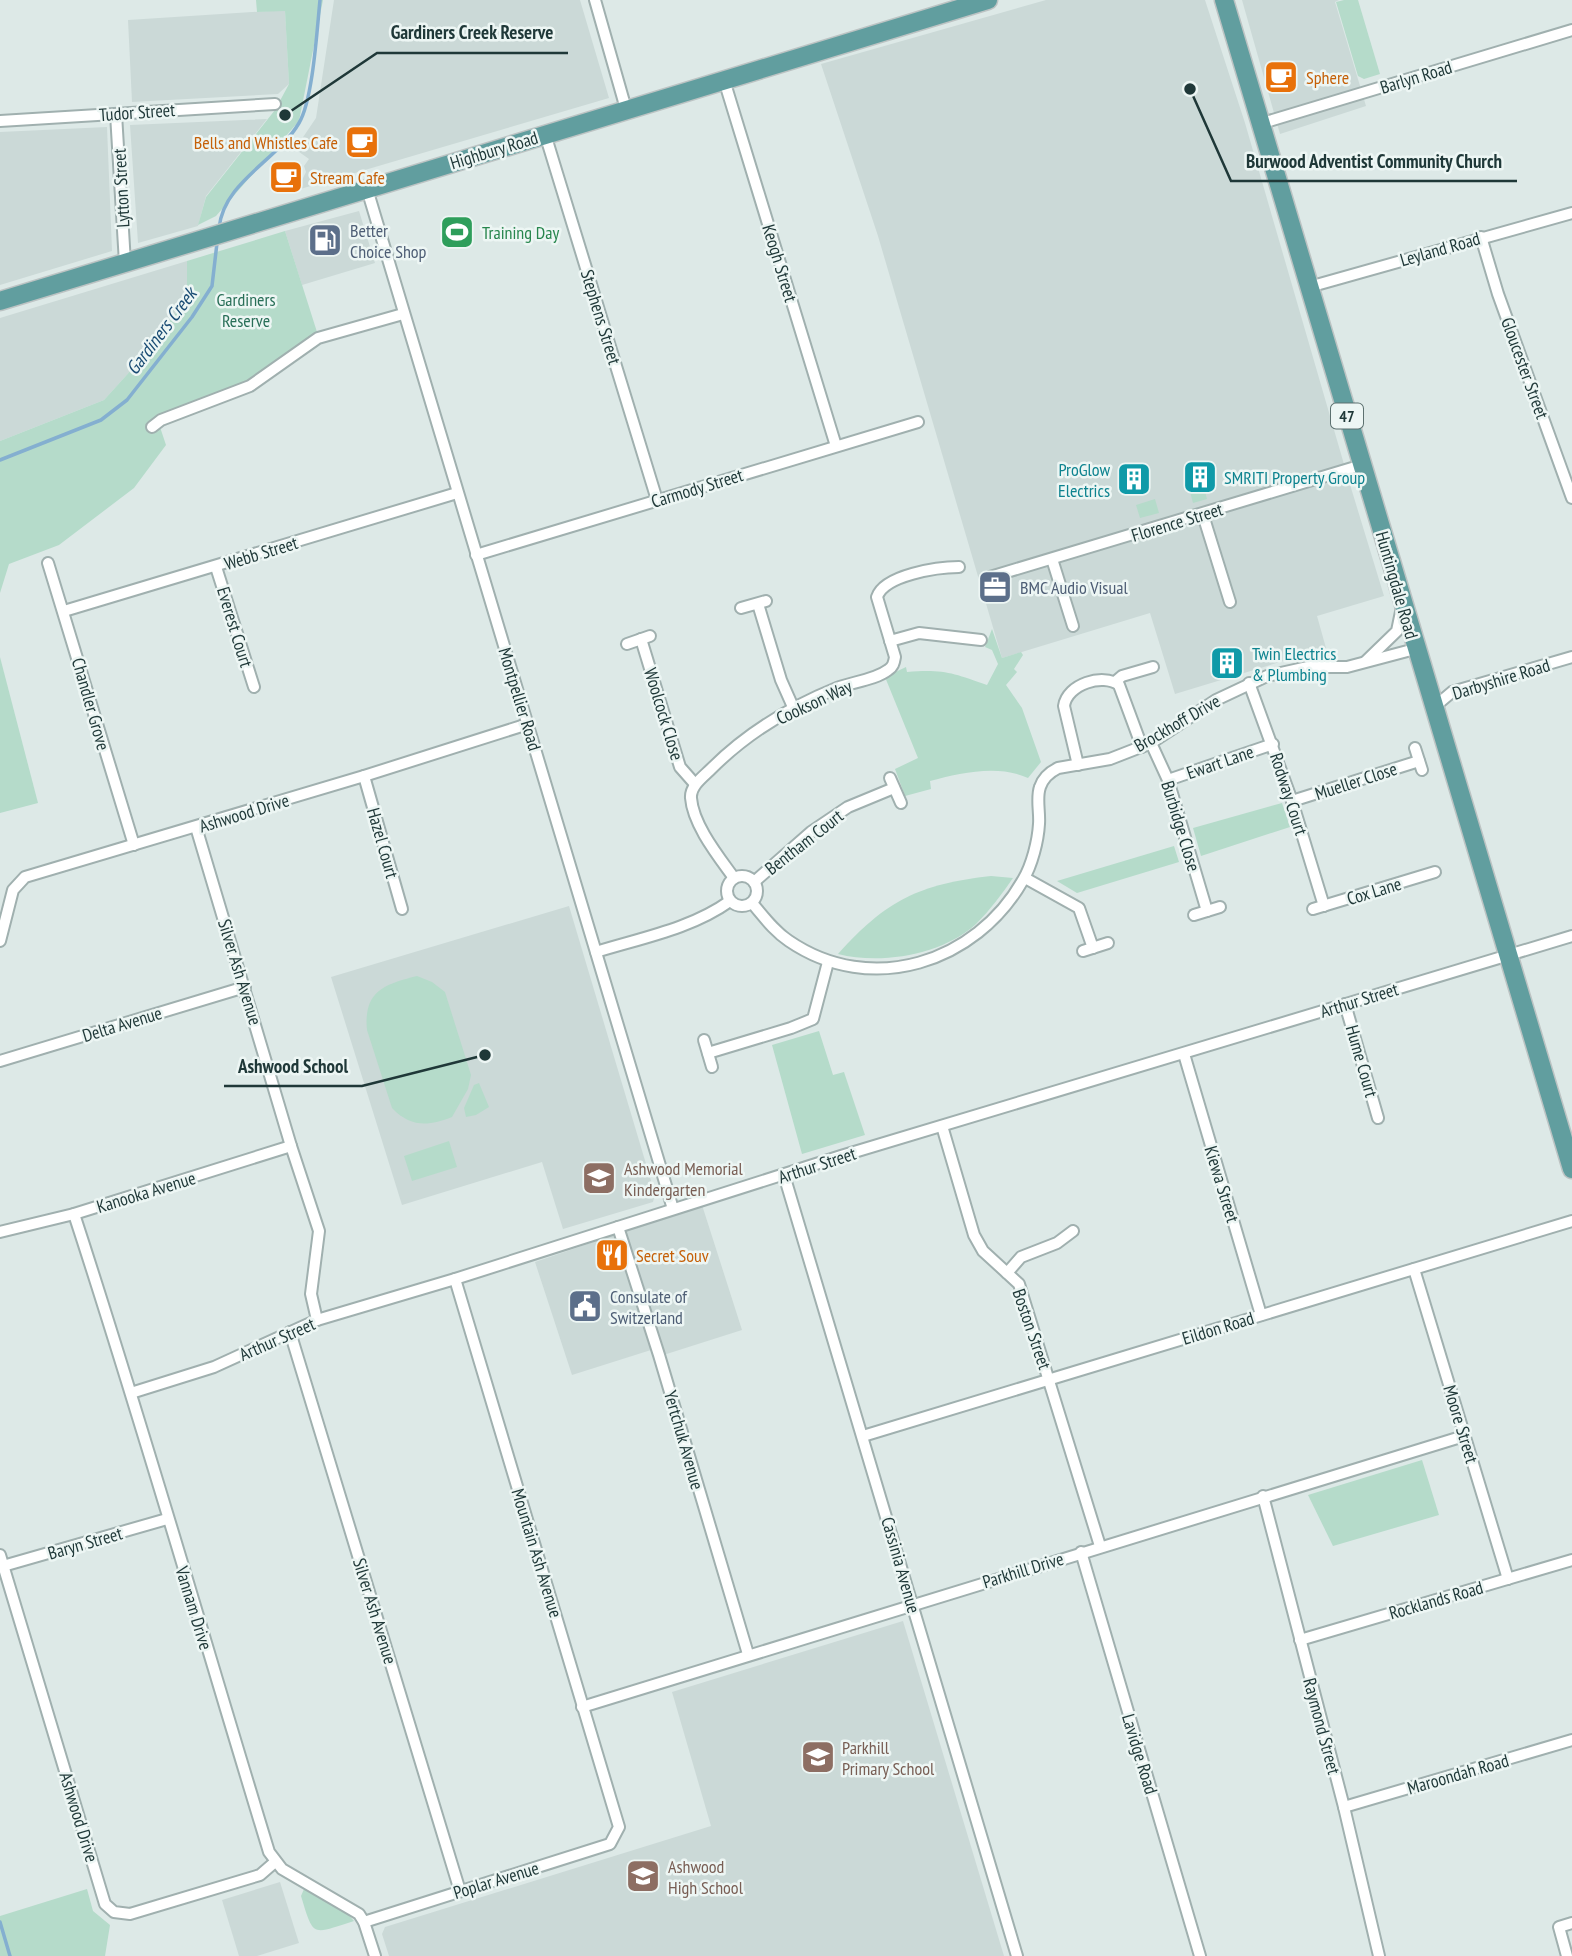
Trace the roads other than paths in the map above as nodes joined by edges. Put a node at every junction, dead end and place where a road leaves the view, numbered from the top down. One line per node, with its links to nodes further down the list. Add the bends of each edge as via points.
1 (595, 0): 9 (street)
2 (1218, 0): 5 (main road)
3 (1225, 0): 5 (main road, 47)
4 (983, 1): 7 (main road, Highbury Road)
5 (1229, 20): 12 (main road, Huntingdale Road / 47)
6 (1572, 30): 12 (street, Barlyn Road)
7 (724, 80): 9 (main road, Highbury Road); 23 (street, Keogh Street)
8 (275, 104): 10 (street, Tudor Street)
9 (626, 109): 13 (main road, Highbury Road)
10 (116, 114): 11 (street, Tudor Street); 17 (street, Lytton Street)
11 (0, 121)
12 (1259, 124): 18 (main road, Huntingdale Road / 47)
13 (545, 134): 14 (main road, Highbury Road); 27 (street, Stephens Street)
14 (367, 189): 17 (main road, Highbury Road); 20 (street, Montpellier Road)
15 (1572, 213): 16 (street, Leyland Road)
16 (1481, 237): 18 (street, Leyland Road); 26 (street, Gloucester Street)
17 (125, 263): 19 (main road, Highbury Road)
18 (1309, 287): 24 (main road, Huntingdale Road / 47)
19 (0, 301)
20 (403, 314): 22 (street, via 318,338 250,386); 25 (street, Montpellier Road)
21 (918, 422): 23 (street, Carmody Street)
22 (152, 427)
23 (836, 446): 27 (street, Carmody Street)
24 (1362, 465): 28 (street, Florence Street); 36 (main road, Huntingdale Road / 47)
25 (457, 493): 29 (street, Montpellier Road); 32 (street, Webb Street)
26 (1572, 498)
27 (657, 500): 29 (street, Carmody Street)
28 (1203, 514): 30 (street, Florence Street); 35 (street)
29 (476, 555): 52 (street, Montpellier Road)
30 (1052, 559): 34 (street, Florence Street); 39 (street)
31 (48, 562): 38 (street, Chandler Grove)
32 (216, 567): 38 (street, Webb Street); 49 (street, Everest Court)
33 (961, 568): 41 (street, Cookson Way, via 939,567 879,589 877,597)
34 (990, 577)
35 (1230, 602)
36 (1403, 603): 43 (main road, Huntingdale Road / 47); 45 (street, via 1397,631)
37 (741, 608): 50 (street, via 762,602 781,680)
38 (64, 611): 63 (street, Chandler Grove)
39 (1073, 626)
40 (981, 640): 41 (street, via 919,633)
41 (890, 641): 50 (street, Cookson Way, via 895,657 887,671)
42 (627, 643): 59 (street, Woolcock Close, via 646,638 680,767)
43 (1415, 649): 45 (street, Brockhoff Drive); 51 (main road, Huntingdale Road / 47)
44 (1572, 657): 51 (street, Darbyshire Road, via 1452,692)
45 (1364, 663): 48 (street, Brockhoff Drive, via 1297,669)
46 (1153, 667): 47 (street)
47 (1115, 682): 54 (street, Burbidge Close); 56 (street, via 1104,679 1079,686 1065,698)
48 (1249, 683): 53 (street, Rodway Court); 54 (street, Brockhoff Drive)
49 (254, 687)
50 (793, 707): 59 (street, Cookson Way, via 722,757)
51 (1433, 708): 79 (main road, Huntingdale Road / 47)
52 (528, 724): 57 (street, Ashwood Drive); 78 (street, Montpellier Road)
53 (1273, 744): 58 (street, Ewart Lane); 60 (street, Rodway Court)
54 (1146, 745): 56 (street, Brockhoff Drive); 58 (street, Burbidge Close)
55 (1415, 748): 60 (street, Mueller Close, via 1421,765)
56 (1078, 765): 66 (street, Brockhoff Drive, via 1058,768 1040,785 1038,828)
57 (364, 776): 62 (street, Ashwood Drive); 72 (street, Hazel Court)
58 (1168, 780): 73 (street, Burbidge Close)
59 (695, 784): 65 (street, via 690,796 694,813)
60 (1292, 801): 71 (street, Rodway Court)
61 (901, 803): 67 (street, Bentham Court, via 892,783 811,832)
62 (196, 827): 63 (street, Ashwood Drive); 81 (street, Silver Ash Avenue)
63 (134, 845): 76 (street, Ashwood Drive, via 26,877 13,890)
64 (1435, 872): 71 (street, Cox Lane)
65 (734, 878): 67 (street, via 744,876); 68 (street, via 727,889)
66 (1025, 878): 77 (street, via 1079,908 1088,949); 80 (street, Brockhoff Drive, via 990,925 934,959 874,969)
67 (754, 882): 69 (street, via 757,893)
68 (730, 901): 69 (street, via 740,907); 78 (street, via 691,922)
69 (752, 903): 80 (street, Brockhoff Drive, via 790,942)
70 (1220, 906): 73 (street)
71 (1319, 908)
72 (402, 909)
73 (1207, 911): 74 (street)
74 (1194, 915)
75 (1572, 936): 79 (street, Arthur Street)
76 (0, 941)
77 (1108, 943)
78 (596, 952): 93 (street, Montpellier Road)
79 (1509, 956): 82 (street, Arthur Street); 91 (main road, Huntingdale Road / 47)
80 (828, 962): 84 (street, via 813,1019)
81 (245, 987): 86 (street, Delta Avenue); 90 (street, Silver Ash Avenue)
82 (1345, 1004): 85 (street, Arthur Street); 88 (street, Hume Court)
83 (704, 1040): 84 (street)
84 (708, 1053): 87 (street)
85 (1184, 1054): 89 (street, Arthur Street); 102 (street, Kiewa Street)
86 (0, 1061)
87 (712, 1067)
88 (1378, 1118)
89 (942, 1126): 92 (street, Arthur Street); 100 (street, Boston Street, via 974,1235 983,1251)
90 (291, 1146): 94 (street, Kanooka Avenue); 103 (street, Silver Ash Avenue, via 319,1231 311,1294)
91 (1572, 1169)
92 (784, 1175): 93 (street, Arthur Street); 107 (street, Cassinia Avenue)
93 (673, 1209): 96 (street, Arthur Street)
94 (74, 1214): 98 (street, Kanooka Avenue); 106 (street, Vannam Drive)
95 (1572, 1221): 99 (street, Eildon Road)
96 (618, 1227): 101 (street, Arthur Street); 118 (street, Yertchuk Avenue)
97 (1073, 1231): 100 (street, via 1057,1243 1021,1257)
98 (0, 1232)
99 (1414, 1269): 102 (street, Eildon Road); 108 (street, Moore Street)
100 (1007, 1273): 105 (street, Boston Street, via 1019,1284)
101 (455, 1279): 103 (street, Arthur Street); 119 (street, Mountain Ash Avenue)
102 (1261, 1315): 105 (street, Eildon Road)
103 (317, 1320): 104 (street, Arthur Street)
104 (290, 1332): 106 (street, Arthur Street, via 214,1367); 124 (street, Silver Ash Avenue)
105 (1049, 1379): 107 (street, Eildon Road); 111 (street, Boston Street)
106 (131, 1393): 110 (street, Vannam Drive)
107 (863, 1436): 116 (street, Cassinia Avenue)
108 (1464, 1436): 109 (street, Parkhill Drive); 115 (street, Moore Street)
109 (1263, 1496): 111 (street, Parkhill Drive); 117 (street, Raymond Street)
110 (167, 1519): 114 (street, Baryn Street); 123 (street, Vannam Drive, via 268,1852)
111 (1100, 1546): 112 (street, Parkhill Drive)
112 (1081, 1552): 116 (street, Parkhill Drive); 129 (street, Lavidge Road)
113 (1572, 1560): 115 (street, Rocklands Road)
114 (2, 1561): 123 (street, Ashwood Drive, via 105,1904 114,1912 130,1914 260,1875)
115 (1508, 1578): 117 (street, Rocklands Road)
116 (912, 1605): 118 (street, Parkhill Drive); 128 (street, Cassinia Avenue)
117 (1300, 1640): 121 (street, Raymond Street)
118 (748, 1654): 119 (street, Parkhill Drive)
119 (582, 1707): 122 (street, Mountain Ash Avenue)
120 (1572, 1740): 121 (street, Maroondah Road)
121 (1344, 1807): 130 (street, Raymond Street)
122 (619, 1827): 124 (street, Poplar Avenue, via 610,1844)
123 (275, 1862): 125 (street, via 350,1908)
124 (460, 1891): 125 (street, Poplar Avenue)
125 (364, 1922): 127 (street)
126 (1572, 1923): 131 (street, via 1559,1927)
127 (374, 1956)
128 (1017, 1956)
129 (1200, 1956)
130 (1379, 1956)
131 (1567, 1956)

